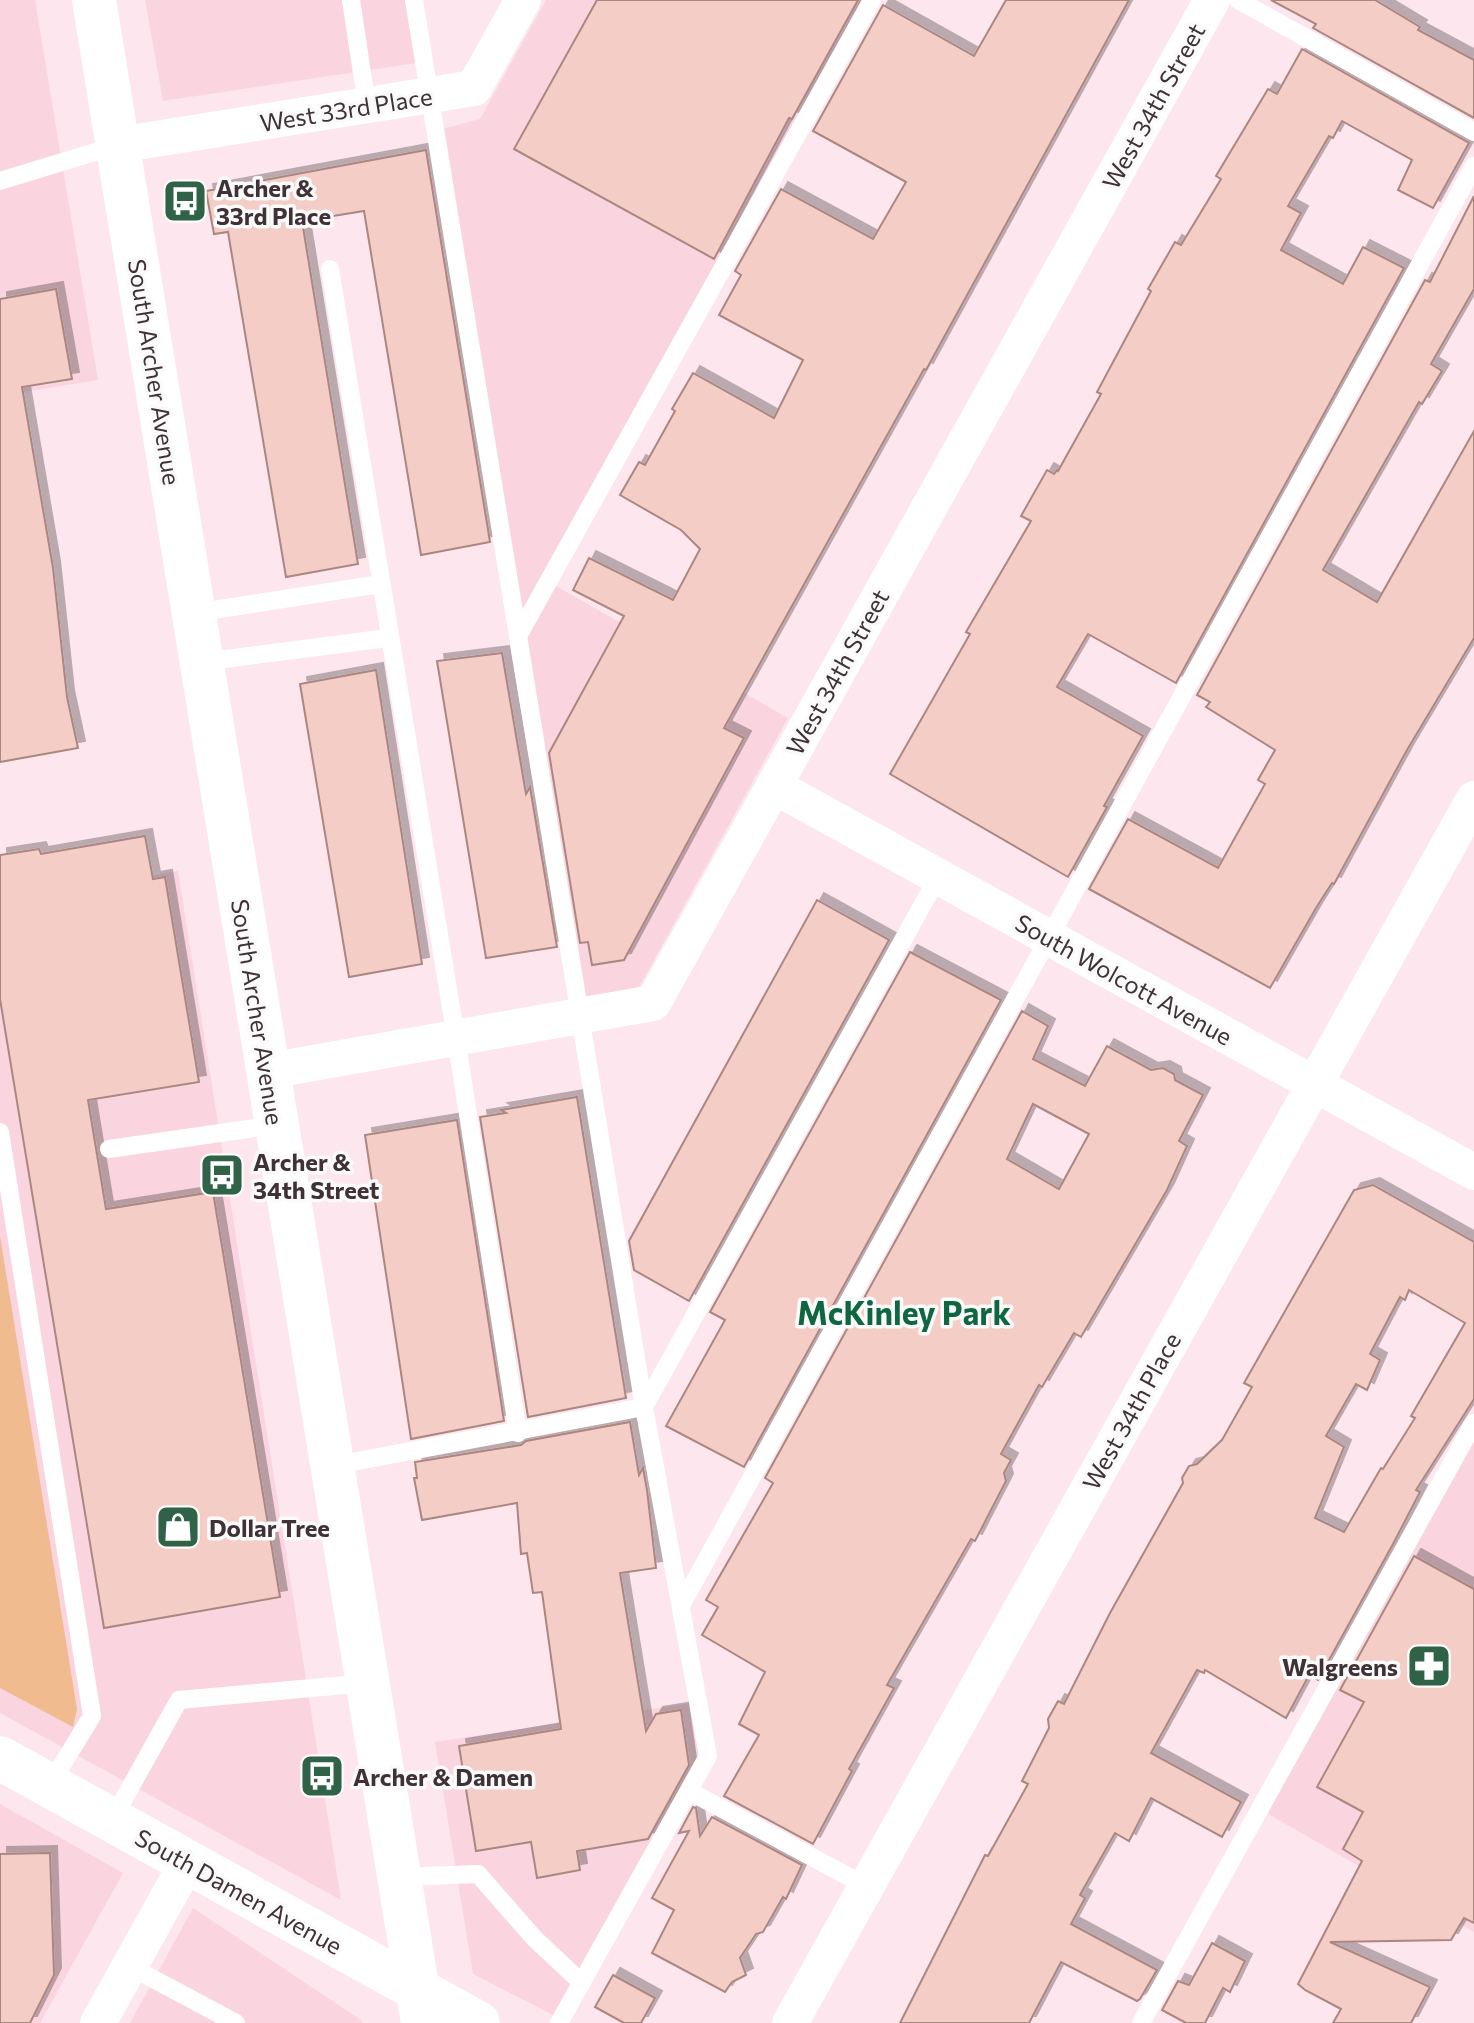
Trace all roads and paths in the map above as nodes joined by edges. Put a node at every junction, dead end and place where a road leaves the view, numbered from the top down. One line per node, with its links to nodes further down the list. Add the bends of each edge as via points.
1 (94, 0): 11 (main road, South Archer Avenue)
2 (351, 0): 9 (lane)
3 (414, 0): 8 (lane)
4 (523, 0): 8 (street, West 33rd Place, via 474,88)
5 (872, 0): 17 (lane)
6 (1212, 0): 20 (street, West 34th Street)
7 (1238, 0): 10 (lane)
8 (430, 95): 9 (street, West 33rd Place); 17 (lane)
9 (367, 106): 11 (street, West 33rd Place)
10 (1474, 132)
11 (118, 145): 13 (lane); 16 (main road, South Archer Avenue)
12 (1474, 166): 23 (lane)
13 (0, 181)
14 (330, 269): 15 (lane)
15 (380, 584): 16 (lane); 18 (lane)
16 (194, 613): 19 (main road, South Archer Avenue)
17 (518, 636): 24 (lane)
18 (388, 638): 19 (lane); 25 (lane)
19 (202, 662): 26 (main road, South Archer Avenue)
20 (774, 786): 22 (street, South Wolcott Avenue); 24 (street, West 34th Street, via 653,1003)
21 (1474, 799): 27 (street, West 34th Place)
22 (938, 877): 23 (street, South Wolcott Avenue); 32 (lane)
23 (1049, 937): 27 (street, South Wolcott Avenue); 36 (lane)
24 (580, 1016): 25 (street, West 34th Street); 32 (lane)
25 (456, 1038): 26 (street, West 34th Street); 34 (lane)
26 (268, 1071): 28 (main road, South Archer Avenue)
27 (1314, 1084): 31 (street, South Wolcott Avenue); 44 (street, West 34th Place)
28 (276, 1125): 30 (lane); 35 (main road, South Archer Avenue)
29 (0, 1132): 39 (lane, via 92,1716)
30 (109, 1149)
31 (1474, 1172)
32 (644, 1407): 34 (lane); 36 (lane)
33 (1474, 1423): 53 (lane)
34 (518, 1433): 35 (lane)
35 (331, 1466): 37 (main road, South Archer Avenue)
36 (682, 1604): 40 (lane, via 708,1756)
37 (367, 1683): 41 (lane, via 179,1700); 43 (main road, South Archer Avenue)
38 (0, 1758): 39 (main road, South Damen Avenue)
39 (49, 1786): 41 (main road, South Damen Avenue)
40 (689, 1791): 44 (lane); 46 (lane)
41 (112, 1821): 42 (main road, South Damen Avenue)
42 (187, 1863): 45 (street); 47 (main road, South Damen Avenue)
43 (399, 1877): 46 (lane, via 478,1874); 47 (main road, South Archer Avenue)
44 (866, 1886): 52 (street, West 34th Place)
45 (129, 1966): 48 (street); 49 (lane)
46 (582, 1983): 51 (lane)
47 (420, 2006): 50 (main road, South Damen Avenue)
48 (98, 2023)
49 (236, 2023)
50 (478, 2023)
51 (559, 2023)
52 (790, 2023)
53 (1141, 2023)

